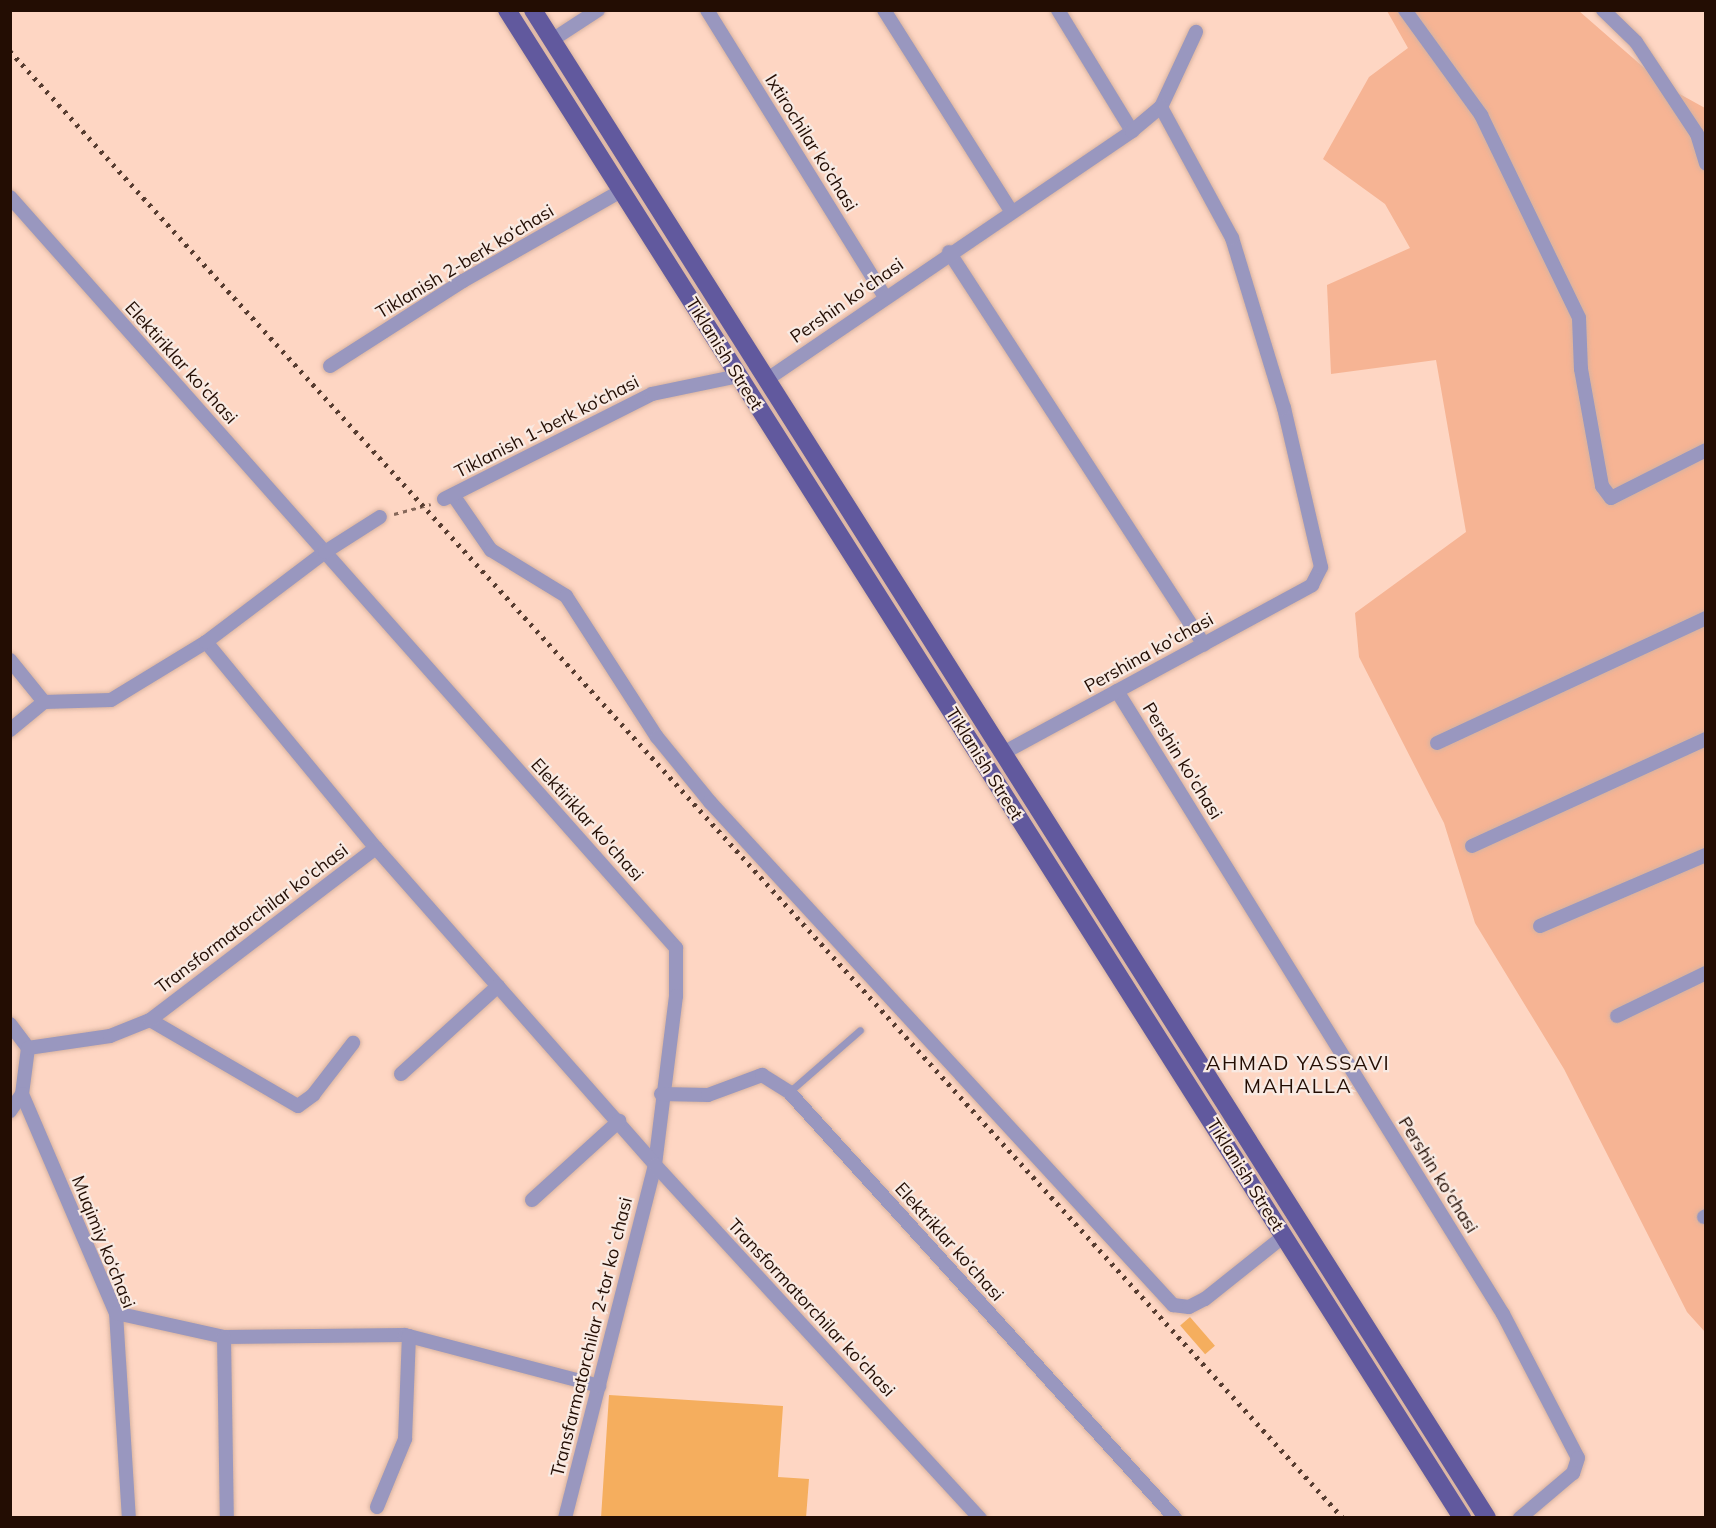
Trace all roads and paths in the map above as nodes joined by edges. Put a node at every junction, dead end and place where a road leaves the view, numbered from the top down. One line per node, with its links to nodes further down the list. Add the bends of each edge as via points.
1 (507, 10): 14 (main road, Tiklanish Street)
2 (533, 10): 10 (main road, Tiklanish Street)
3 (598, 10): 10 (street)
4 (707, 10): 18 (street, Ixtirochilar ko‘chasi)
5 (884, 10): 16 (street)
6 (1058, 10): 12 (street)
7 (1405, 10): 22 (street, via 1481,115 1579,318 1581,369 1602,486 1611,498)
8 (1603, 10): 13 (street, via 1636,42 1697,135)
9 (1196, 32): 11 (street)
10 (552, 40): 21 (main road, Tiklanish Street)
11 (1161, 107): 12 (street, Pershin ko'chasi); 29 (street, Pershina ko'chasi, via 1235,249 1284,408 1321,567 1312,585)
12 (1132, 131): 16 (street, Pershin ko'chasi)
13 (1706, 164)
14 (621, 191): 19 (street, Tiklanish 2-berk ko‘chasi, via 463,280); 20 (main road, Tiklanish Street)
15 (10, 198): 26 (street, Elektiriklar ko'chasi)
16 (1011, 211): 17 (street, Pershin ko'chasi)
17 (949, 252): 18 (street, Pershin ko'chasi); 29 (street)
18 (884, 295): 21 (street, Pershin ko'chasi)
19 (330, 366)
20 (738, 376): 21 (main road); 23 (street, Tiklanish 1-berk ko‘chasi, via 652,394); 57 (main road, Tiklanish Street)
21 (766, 380): 36 (main road, Tiklanish Street)
22 (1706, 450)
23 (449, 497): 24 (path); 57 (street, via 491,550 566,596 657,737 710,802 1173,1305 1189,1307 1205,1299)
24 (404, 511)
25 (380, 517): 26 (street)
26 (325, 552): 28 (street); 52 (street, Elektiriklar ko'chasi, via 676,948 676,996)
27 (1706, 618): 35 (street)
28 (206, 642): 32 (street, via 111,700); 38 (street, Transformatorchilar ko'chasi)
29 (1204, 644): 31 (street, Pershina ko'chasi)
30 (10, 660): 32 (street)
31 (1118, 691): 36 (street, Pershina ko'chasi); 70 (street, Pershin ko'chasi, via 1503,1314 1578,1458 1573,1473)
32 (44, 702): 33 (street)
33 (10, 730)
34 (1706, 739): 37 (street)
35 (1437, 743)
36 (1003, 753): 69 (main road, Tiklanish Street)
37 (1472, 846)
38 (376, 848): 42 (street, Transformatorchilar ko'chasi); 44 (street, Transformatorchilar ko'chasi)
39 (1706, 855): 40 (street)
40 (1540, 926)
41 (1706, 973): 43 (street)
42 (498, 986): 49 (street); 54 (street, Transformatorchilar ko'chasi)
43 (1617, 1016)
44 (150, 1020): 47 (street, via 298,1106 313,1095); 48 (street, Transformatorchilar ko'chasi, via 110,1036)
45 (10, 1024): 48 (street)
46 (860, 1030): 50 (lane)
47 (353, 1043)
48 (28, 1048): 51 (street)
49 (401, 1074)
50 (789, 1092): 52 (street, Elektriklar ko‘chasi, via 762,1075 708,1095); 67 (street, Elektriklar ko‘chasi)
51 (22, 1094): 53 (street); 58 (street, Muqimiy ko‘chasi)
52 (661, 1094): 55 (street, Elektiriklar ko'chasi)
53 (10, 1111)
54 (619, 1121): 55 (street, Transformatorchilar ko'chasi); 56 (street)
55 (655, 1165): 61 (street, Transfarmatorchilar 2-tor koʻchasi); 66 (street, Transformatorchilar ko'chasi)
56 (532, 1200)
57 (1284, 1236): 68 (main road, Tiklanish Street)
58 (116, 1314): 60 (street); 63 (street, Muqimiy ko‘chasi)
59 (409, 1336): 60 (street); 61 (street); 62 (street, via 405,1439)
60 (224, 1337): 64 (street)
61 (599, 1386): 65 (street, Transfarmatorchilar 2-tor koʻchasi)
62 (377, 1507)
63 (129, 1518)
64 (227, 1518)
65 (565, 1518)
66 (980, 1518)
67 (1175, 1518)
68 (1462, 1518)
69 (1487, 1518)
70 (1520, 1518)

